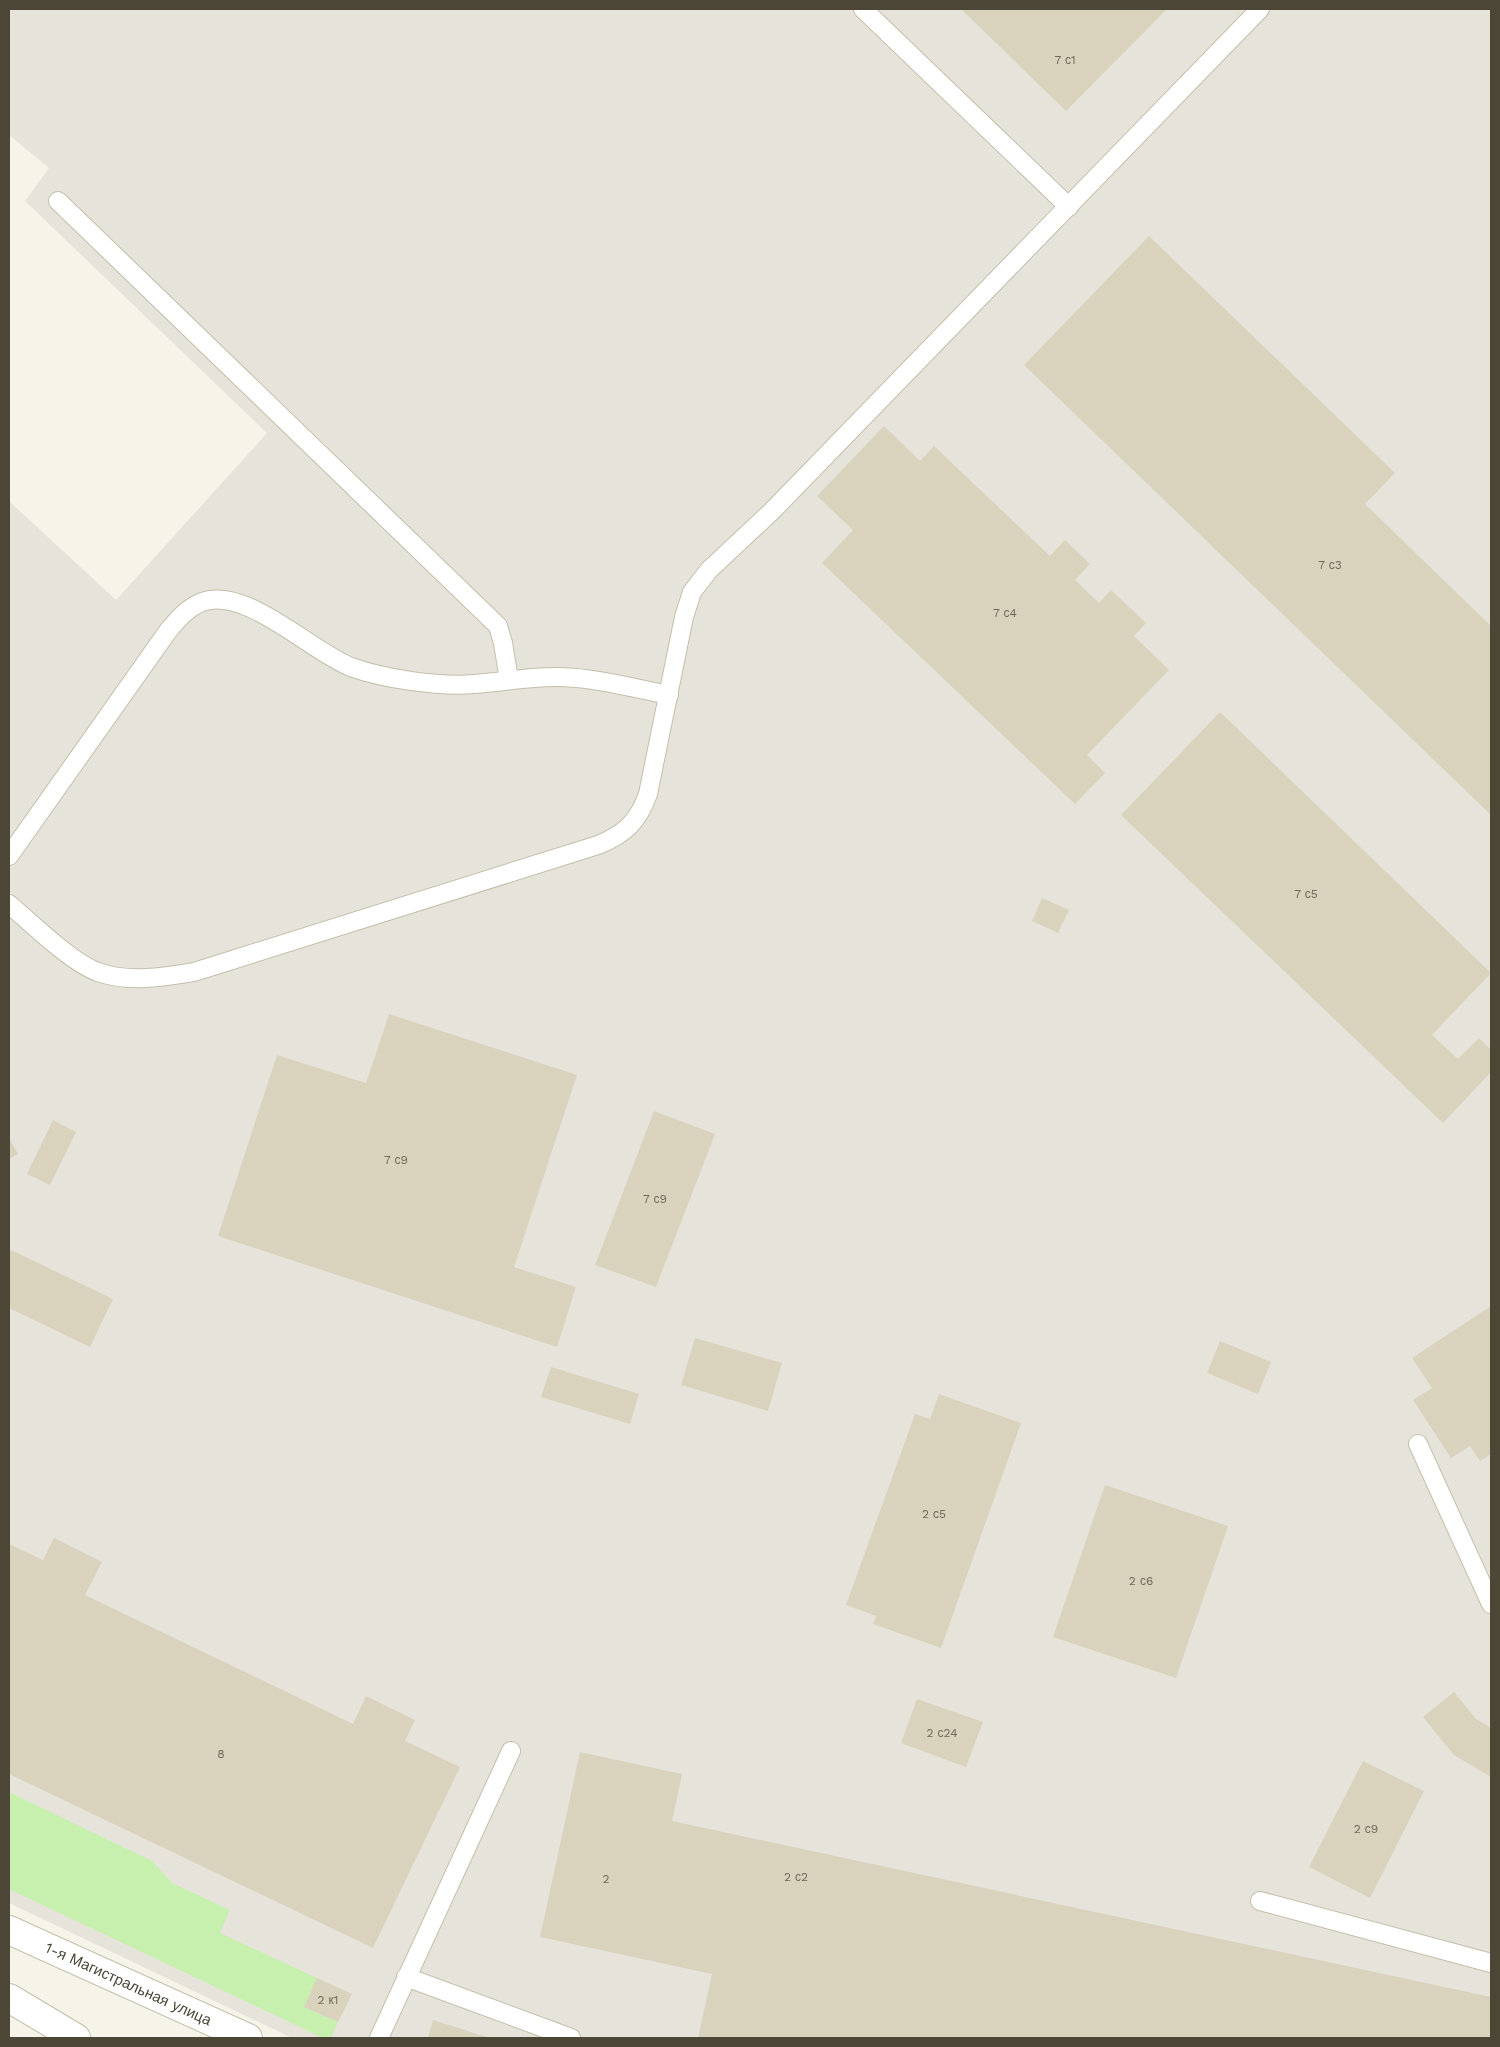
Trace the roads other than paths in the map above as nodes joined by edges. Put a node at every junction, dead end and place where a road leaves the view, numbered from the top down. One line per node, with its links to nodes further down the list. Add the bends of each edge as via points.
1 (863, 9): 4 (lane)
2 (1260, 9): 4 (lane)
3 (58, 201): 5 (lane, via 498,626)
4 (1069, 207): 6 (lane, via 771,512 709,570 692,592 684,617)
5 (509, 680): 6 (lane, via 580,678); 7 (lane, via 446,685 351,667 252,607 227,600 203,602 184,613 168,631)
6 (669, 695): 8 (lane, via 642,810 617,837 598,845 194,972 164,978 129,978 98,972 72,957)
7 (9, 856)
8 (9, 904)
9 (1418, 1444): 10 (lane)
10 (1491, 1604)
11 (511, 1751): 15 (lane)
12 (1260, 1901): 14 (lane)
13 (9, 1930): 18 (street, 1-я Магистральная улица)
14 (1491, 1963)
15 (406, 1977): 19 (lane); 20 (lane)
16 (9, 1998): 17 (street)
17 (76, 2038)
18 (248, 2038)
19 (379, 2038)
20 (571, 2038)

